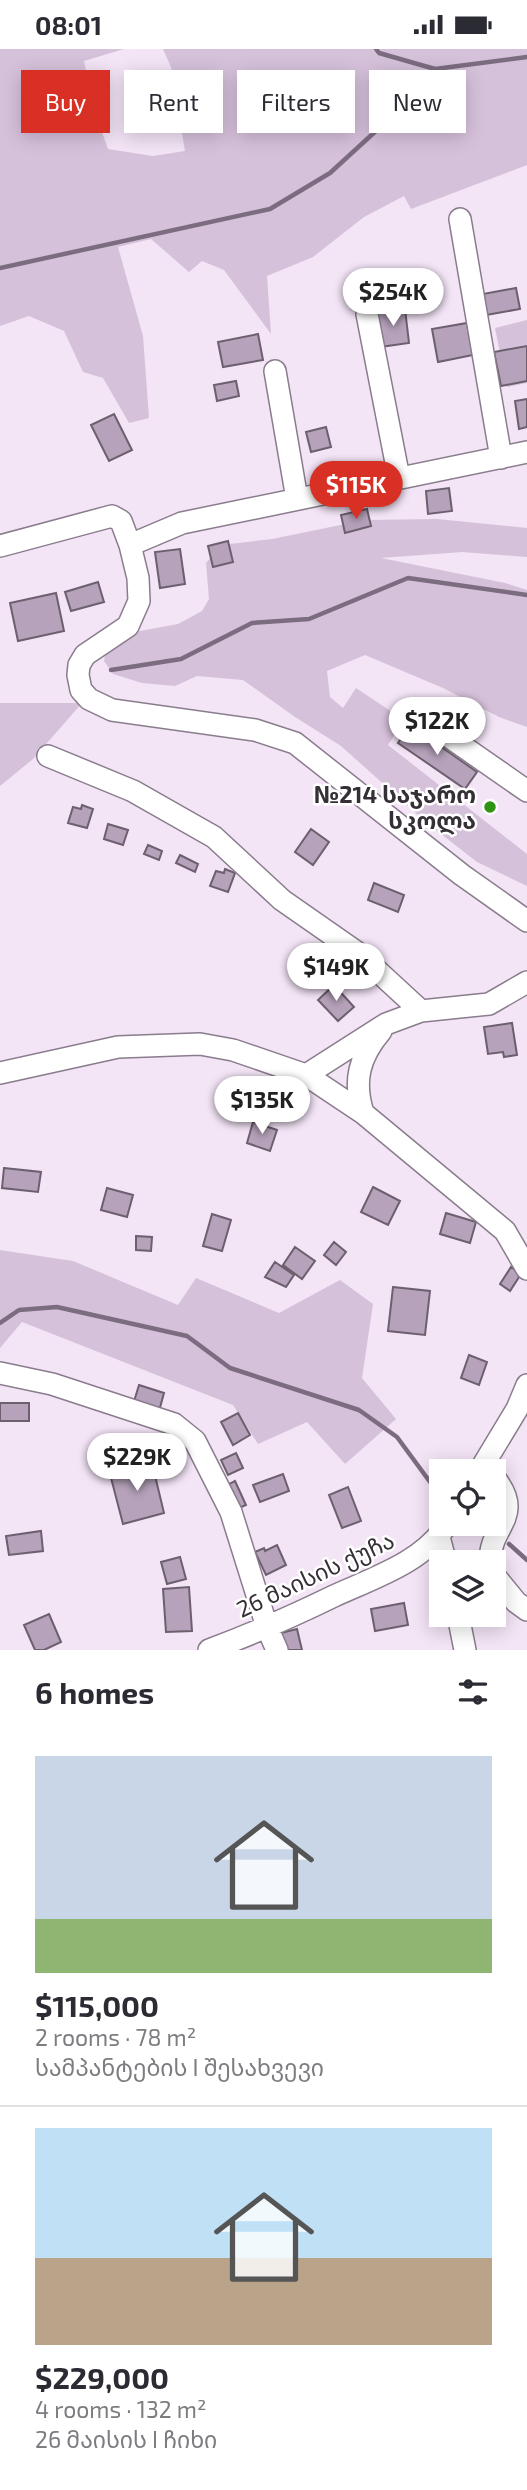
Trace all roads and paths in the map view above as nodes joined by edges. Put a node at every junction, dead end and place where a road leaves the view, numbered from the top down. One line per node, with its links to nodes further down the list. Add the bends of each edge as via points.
1 (460, 219): 5 (street)
2 (368, 314): 6 (street)
3 (275, 370): 7 (street)
4 (527, 452): 5 (street)
5 (501, 458): 6 (street)
6 (399, 478): 7 (street)
7 (297, 499): 8 (street, via 182,523)
8 (130, 545): 9 (street, via 121,521 112,516); 13 (street, via 139,601 128,626 85,655 79,665 81,690 89,699 112,710 255,730 295,743)
9 (0, 546)
10 (415, 713): 12 (street)
11 (48, 756): 15 (street, via 133,791 214,837 282,900 358,953)
12 (527, 791)
13 (527, 921)
14 (527, 982): 15 (street, via 489,1004)
15 (421, 1011): 16 (street)
16 (386, 1024): 18 (street); 19 (street, via 360,1064 357,1092)
17 (0, 1073): 18 (street, via 118,1047 200,1044 233,1050)
18 (306, 1075): 19 (street)
19 (363, 1113): 20 (street, via 505,1231)
20 (527, 1269)
21 (0, 1373): 29 (street, via 51,1384 174,1424 195,1441 231,1512)
22 (527, 1385): 23 (street)
23 (494, 1459)
24 (506, 1493): 25 (street)
25 (506, 1511)
26 (437, 1536): 29 (street, 26 მაისის ქუჩა, via 402,1565)
27 (506, 1590): 28 (street)
28 (527, 1610)
29 (267, 1627): 31 (street, 26 მაისის ქუჩა); 32 (street)
30 (460, 1627): 33 (street)
31 (209, 1650)
32 (277, 1650)
33 (465, 1650)

